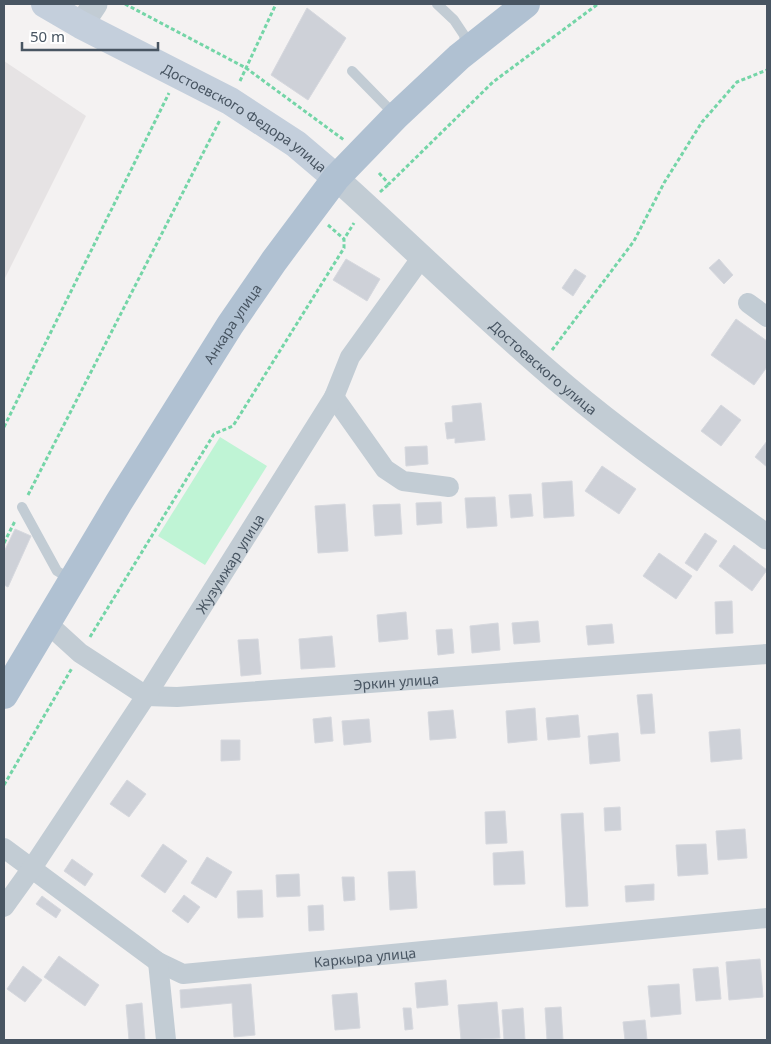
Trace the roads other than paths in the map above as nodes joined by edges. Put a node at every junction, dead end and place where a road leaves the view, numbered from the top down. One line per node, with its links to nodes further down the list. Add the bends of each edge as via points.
1 (45, 4): 4 (main road, Достоевского Федора улица)
2 (437, 4): 5 (lane, via 464,35)
3 (526, 4): 5 (main road, Анкара улица)
4 (88, 15): 8 (main road, Достоевского Федора улица, via 178,74 230,101 296,144)
5 (467, 51): 7 (main road, Анкара улица)
6 (352, 71): 7 (lane)
7 (396, 116): 8 (main road, Анкара улица)
8 (336, 178): 9 (street, Достоевского улица); 16 (main road, Анкара улица, via 230,325)
9 (422, 257): 12 (street, Жузумжар улица, via 350,357); 15 (street, Достоевского улица, via 568,389)
10 (748, 304): 11 (street)
11 (767, 317)
12 (334, 397): 13 (street, via 385,469 403,481); 20 (street, Жузумжар улица)
13 (448, 487)
14 (22, 507): 16 (lane, via 57,571)
15 (767, 537)
16 (73, 580): 17 (main road, Анкара улица)
17 (47, 623): 19 (main road, Анкара улица); 20 (street, via 80,653)
18 (767, 654): 20 (street, Эркин улица, via 177,697)
19 (4, 695)
20 (146, 696): 22 (street, Жузумжар улица)
21 (4, 848): 22 (street, Каркыра улица)
22 (32, 868): 23 (street, Жузумжар улица); 25 (street, Каркыра улица)
23 (4, 907)
24 (767, 918): 25 (street, Каркыра улица, via 183,974)
25 (158, 962): 26 (street)
26 (166, 1040)

